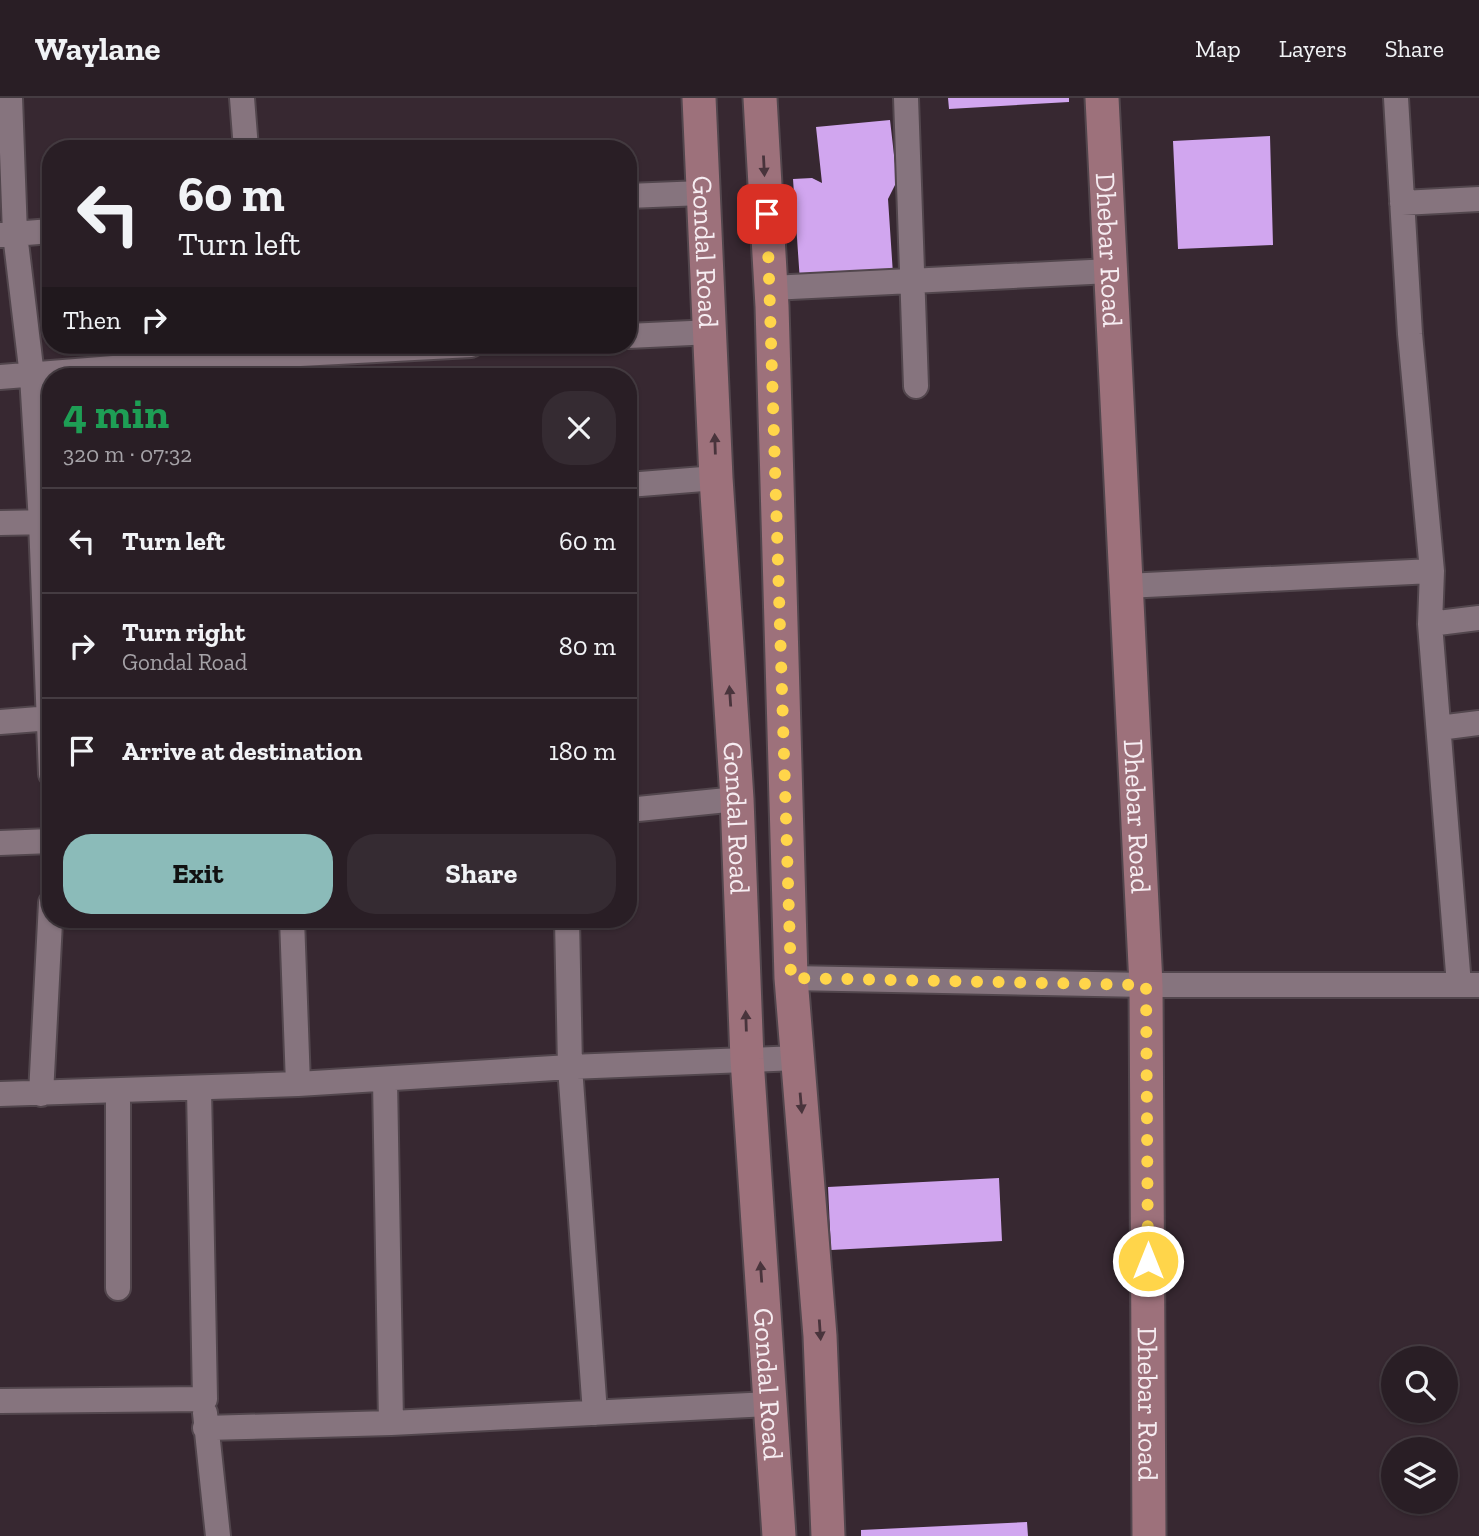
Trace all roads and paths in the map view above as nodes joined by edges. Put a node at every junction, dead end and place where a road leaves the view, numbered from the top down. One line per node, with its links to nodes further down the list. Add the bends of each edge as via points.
1 (9, 98): 14 (street)
2 (242, 98): 8 (street)
3 (699, 98): 9 (main road, Gondal Road)
4 (760, 98): 17 (main road, Gondal Road, one-way to 17)
5 (906, 98): 16 (street)
6 (1102, 98): 15 (main road, Dhebar Road)
7 (1396, 98): 12 (street)
8 (245, 140)
9 (702, 192): 10 (street); 18 (main road, Gondal Road)
10 (637, 196)
11 (1479, 199): 12 (street)
12 (1402, 203): 32 (street)
13 (42, 232): 14 (street)
14 (7, 234): 24 (street)
15 (1110, 271): 16 (street); 33 (main road, Dhebar Road)
16 (912, 281): 17 (street); 26 (street)
17 (771, 288): 47 (main road, Gondal Road)
18 (712, 332): 19 (street); 27 (main road, Gondal Road, one-way to 18)
19 (637, 336)
20 (337, 354): 21 (street)
21 (263, 359): 22 (street)
22 (141, 368)
23 (42, 375): 24 (street)
24 (32, 376): 25 (street); 28 (street)
25 (0, 377)
26 (916, 386)
27 (716, 478): 29 (street); 40 (main road, Gondal Road, one-way to 27)
28 (42, 480)
29 (637, 484)
30 (42, 522): 31 (street)
31 (0, 523)
32 (1432, 571): 33 (street); 35 (street)
33 (1126, 586): 48 (main road, Dhebar Road)
34 (1479, 618): 35 (street)
35 (1430, 624): 39 (street)
36 (42, 719): 37 (street)
37 (0, 722)
38 (1479, 723): 39 (street)
39 (1439, 728): 49 (street)
40 (737, 799): 41 (street); 51 (main road, Gondal Road, one-way to 40)
41 (637, 809)
42 (42, 842): 43 (street)
43 (0, 844)
44 (50, 928): 58 (street)
45 (292, 928): 54 (street)
46 (567, 928): 52 (street)
47 (791, 978): 48 (street); 50 (main road, Gondal Road)
48 (1146, 985): 49 (street); 69 (main road, Dhebar Road)
49 (1469, 985)
50 (797, 1058): 51 (street); 68 (main road, Gondal Road, one-way to 68, via 820,1336)
51 (747, 1059): 52 (street); 62 (main road, Gondal Road, one-way to 51)
52 (570, 1067): 53 (street); 63 (street)
53 (385, 1080): 54 (street); 64 (street)
54 (298, 1084): 55 (street)
55 (199, 1088): 56 (street); 60 (street)
56 (118, 1091): 58 (street); 59 (street)
57 (0, 1094): 58 (street)
58 (41, 1094)
59 (118, 1287)
60 (205, 1399): 61 (street); 65 (street)
61 (0, 1401)
62 (770, 1404): 63 (street); 67 (main road, Gondal Road)
63 (595, 1413): 64 (street)
64 (391, 1423): 65 (street)
65 (205, 1427): 66 (street)
66 (218, 1536)
67 (779, 1536)
68 (828, 1536)
69 (1149, 1536)

